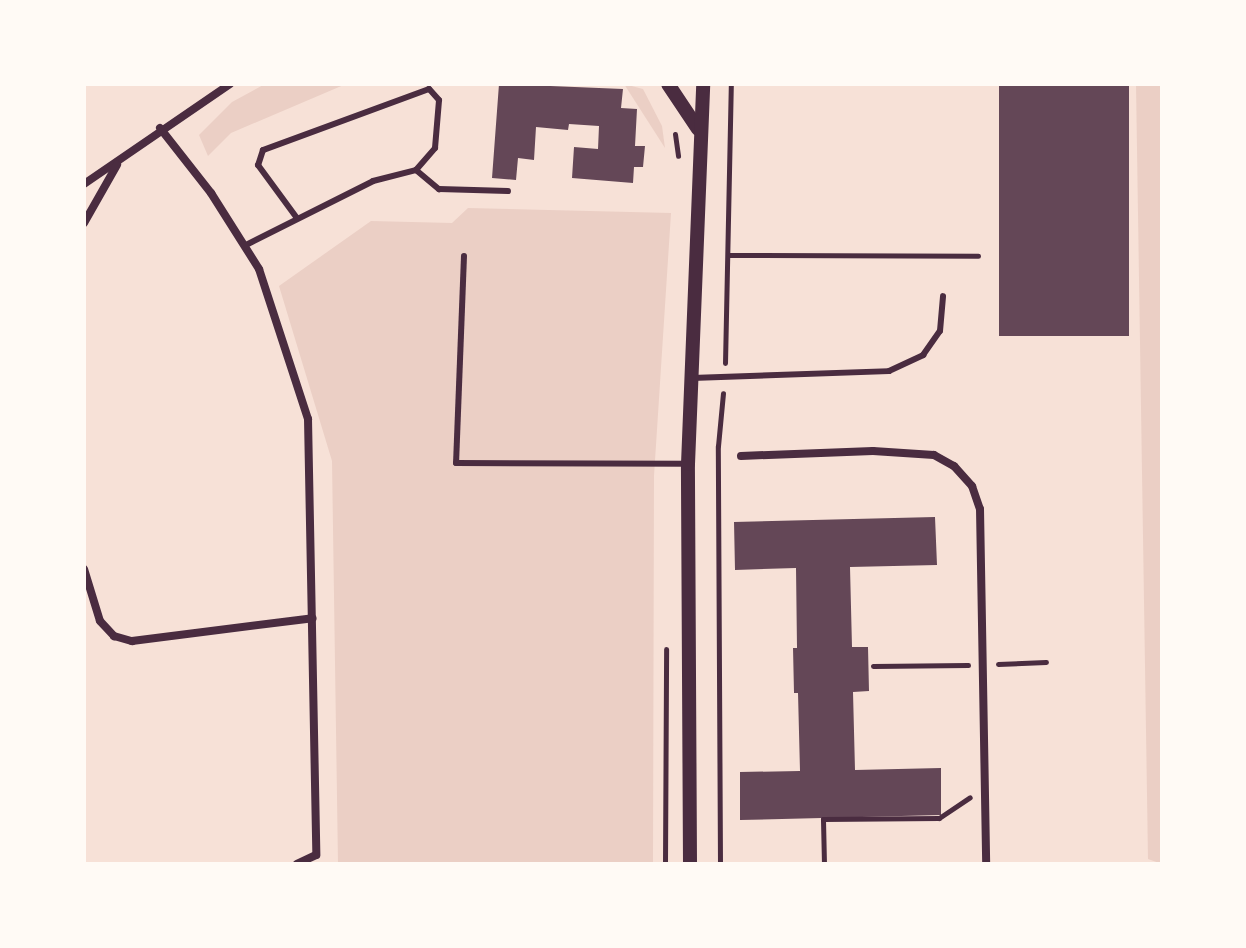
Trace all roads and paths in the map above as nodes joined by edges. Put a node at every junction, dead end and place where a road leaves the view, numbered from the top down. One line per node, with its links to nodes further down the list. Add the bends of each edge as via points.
1 (230, 84): 5 (street)
2 (668, 84): 6 (street)
3 (703, 84): 6 (street)
4 (731, 84): 14 (path)
5 (160, 128): 7 (street); 13 (street)
6 (698, 129): 18 (street, via 700,236)
7 (119, 161): 9 (street); 12 (street)
8 (416, 170): 10 (lane, via 439,189); 11 (lane, via 373,181); 11 (lane, via 435,148 439,100 429,89 263,150 258,165)
9 (84, 184)
10 (508, 191)
11 (297, 218): 13 (lane)
12 (84, 223)
13 (246, 245): 23 (street, via 275,309 308,419)
14 (728, 255): 16 (path); 19 (path)
15 (464, 256): 21 (lane, via 456,463)
16 (978, 256)
17 (943, 296): 19 (lane, via 940,331 923,355 889,371)
18 (692, 378): 19 (lane); 21 (street)
19 (724, 379): 31 (path, via 718,446)
20 (741, 456): 28 (street, via 873,451 934,455 954,466 972,486 980,509)
21 (688, 464): 30 (street)
22 (84, 569): 23 (street, via 100,621 114,636 132,641)
23 (313, 618): 29 (street, via 316,855)
24 (1046, 662): 25 (path)
25 (993, 664)
26 (959, 665): 27 (path)
27 (873, 666)
28 (984, 787): 32 (path, via 939,818 823,819); 33 (street)
29 (297, 864)
30 (690, 864)
31 (720, 864)
32 (824, 864)
33 (986, 864)

